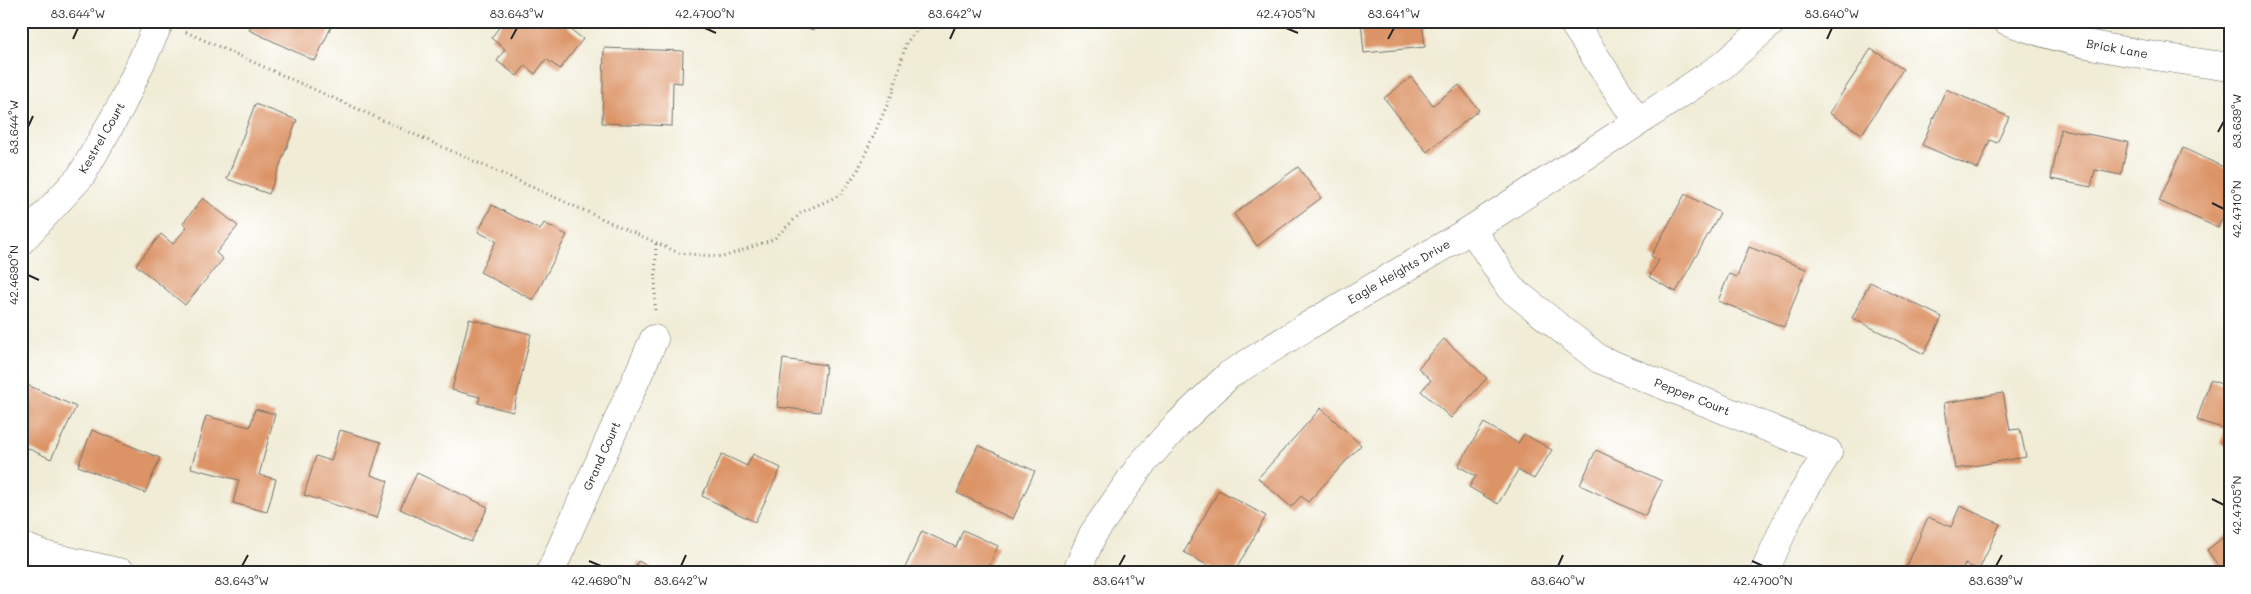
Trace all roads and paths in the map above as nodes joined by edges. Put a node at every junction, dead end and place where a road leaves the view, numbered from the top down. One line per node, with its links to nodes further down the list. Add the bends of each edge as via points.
1 (925, 21): 10 (path, via 906,43 893,92 858,170 840,196 802,212 774,239 724,257 679,253)
2 (1572, 21): 7 (street)
3 (1773, 21): 7 (street, Eagle Heights Drive, via 1722,66)
4 (2007, 21): 6 (street, Brick Lane, via 2039,33 2108,48)
5 (172, 26): 9 (street, Kestrel Court, via 81,176); 10 (path)
6 (2230, 67)
7 (1638, 122): 8 (street, Eagle Heights Drive)
8 (1472, 229): 15 (street, Eagle Heights Drive, via 1229,375 1140,466 1093,534); 16 (street, Pepper Court, via 1510,288 1599,359 1828,452 1791,512)
9 (21, 241)
10 (656, 243): 11 (path)
11 (654, 339): 14 (street, Grand Court)
12 (21, 546): 13 (street, via 47,556)
13 (122, 573)
14 (550, 573)
15 (1076, 573)
16 (1764, 573)

